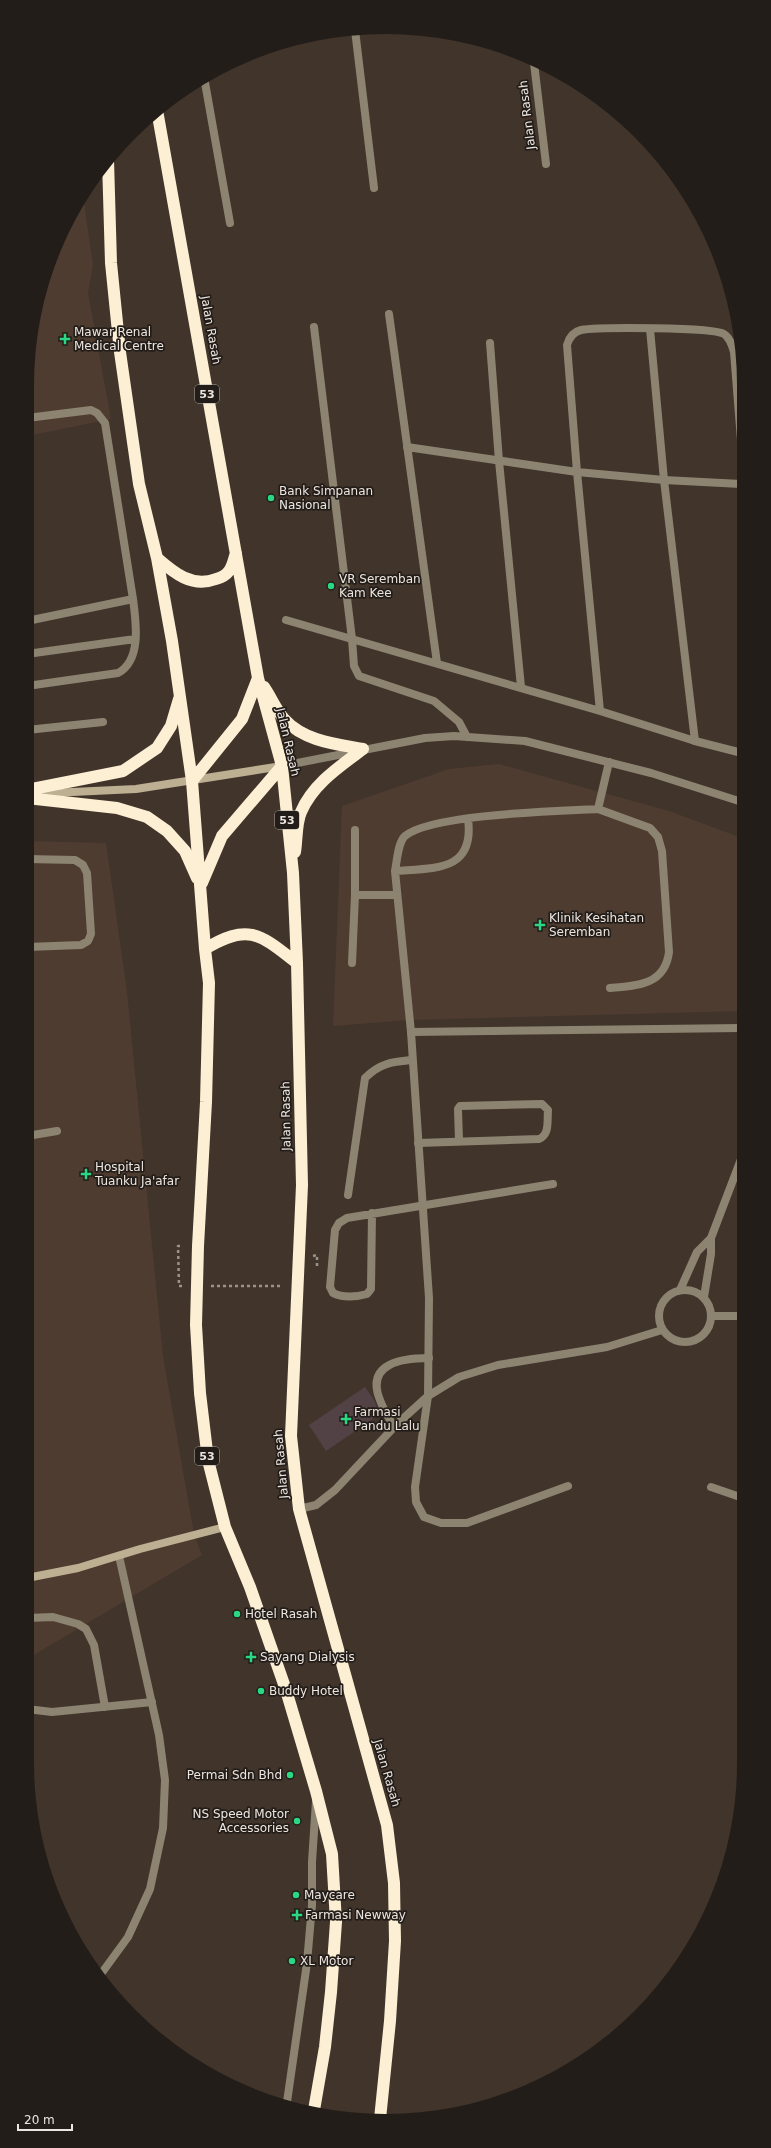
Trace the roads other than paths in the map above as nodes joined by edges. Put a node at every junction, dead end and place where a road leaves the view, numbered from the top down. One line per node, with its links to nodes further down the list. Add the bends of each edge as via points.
1 (356, 36): 7 (street)
2 (535, 67): 5 (street, Jalan Rasah)
3 (205, 84): 8 (street)
4 (158, 118): 20 (highway, Jalan Rasah / 53)
5 (546, 164)
6 (108, 170): 21 (highway, 53, via 111,263 120,352 139,484)
7 (374, 188)
8 (230, 224)
9 (389, 314): 15 (street)
10 (314, 327): 26 (street)
11 (650, 329): 13 (street, via 716,330 729,339 734,352); 17 (street, via 580,330 568,339); 18 (street)
12 (490, 343): 16 (street)
13 (737, 390)
14 (34, 417): 22 (street, via 91,410 102,418)
15 (407, 447): 16 (street); 28 (street)
16 (499, 461): 17 (street); 31 (street)
17 (577, 472): 18 (street); 33 (street)
18 (664, 480): 19 (street); 37 (street)
19 (737, 484)
20 (236, 552): 21 (highway, via 229,571 221,578 209,582 185,578); 29 (highway, Jalan Rasah / 53)
21 (157, 558): 32 (highway, 53)
22 (133, 599): 23 (street); 25 (street)
23 (34, 620)
24 (286, 620): 26 (street)
25 (135, 639): 27 (street); 30 (street, via 132,661 127,668 118,673)
26 (352, 639): 28 (street); 36 (street, via 354,666 359,676 434,701 464,727)
27 (34, 653)
28 (437, 663): 31 (street)
29 (258, 678): 38 (highway, via 284,719 303,735); 41 (highway, Jalan Rasah / 53); 42 (highway, via 242,718)
30 (34, 685)
31 (520, 687): 33 (street)
32 (180, 696): 42 (highway, 53); 43 (highway, via 171,726 157,748 124,771)
33 (600, 711): 37 (street)
34 (103, 722): 35 (street)
35 (34, 729)
36 (467, 737): 38 (street, via 425,738); 40 (street, via 525,740)
37 (695, 741): 39 (street)
38 (363, 749): 41 (street); 52 (highway, via 327,777 300,813)
39 (737, 752)
40 (609, 762): 46 (street); 47 (street)
41 (282, 766): 42 (street); 52 (highway, Jalan Rasah / 53); 53 (highway, via 222,836)
42 (192, 781): 44 (street, via 136,789); 53 (highway, 53)
43 (34, 789)
44 (34, 794)
45 (34, 799): 53 (highway, via 117,808 147,817 167,831 185,851)
46 (737, 800)
47 (598, 809): 48 (street); 60 (street, via 650,828 658,837 662,851 669,952 663,973 654,979 632,986)
48 (468, 819): 51 (street, via 421,827 404,837); 51 (street, via 468,846 447,865)
49 (355, 830): 54 (street)
50 (34, 859): 56 (street, via 75,860 83,865 87,873 91,934 88,941 81,945)
51 (395, 871): 55 (street)
52 (293, 873): 58 (highway, Jalan Rasah / 53)
53 (200, 886): 57 (highway, 53)
54 (355, 895): 55 (street); 59 (street)
55 (397, 895): 62 (street)
56 (34, 947)
57 (205, 949): 58 (highway, via 234,935 250,934 265,938); 86 (highway, 53, via 210,983 196,1325 200,1393 208,1460)
58 (297, 963): 85 (highway, Jalan Rasah / 53, via 302,1185 291,1436)
59 (352, 963)
60 (610, 988)
61 (737, 1028): 62 (street)
62 (411, 1032): 63 (street)
63 (412, 1060): 67 (street); 70 (street, via 386,1063 374,1069 365,1078)
64 (57, 1131): 65 (street)
65 (34, 1135)
66 (459, 1141): 66 (street, via 544,1137 548,1110 542,1104 460,1106); 67 (street)
67 (418, 1143): 71 (street)
68 (737, 1169): 73 (street)
69 (554, 1184): 71 (street)
70 (348, 1195)
71 (423, 1204): 72 (street); 79 (street)
72 (372, 1213): 72 (street, via 348,1218 339,1223 335,1230 330,1287 332,1293 338,1296 360,1296 367,1294 371,1289)
73 (710, 1238): 74 (street, via 697,1252); 75 (street, via 711,1254)
74 (680, 1290): 75 (street, via 689,1289); 78 (street, via 669,1295 660,1304 658,1317)
75 (704, 1297): 76 (street, via 709,1304)
76 (711, 1316): 77 (street); 78 (street, via 708,1329 694,1341 676,1341)
77 (737, 1316)
78 (662, 1330): 80 (street, via 607,1347 498,1365 460,1377)
79 (429, 1358): 80 (street); 81 (street, via 400,1360 381,1370 377,1379 379,1399)
80 (428, 1396): 81 (street); 82 (street, via 415,1487 416,1502 424,1517 441,1523 467,1523)
81 (394, 1427): 85 (street, via 335,1490 316,1505)
82 (568, 1486)
83 (711, 1487): 84 (street)
84 (737, 1496)
85 (299, 1509): 97 (highway, Jalan Rasah / 53, via 387,1825 394,1883 395,1941)
86 (225, 1527): 87 (street); 93 (highway, 53, via 250,1587 281,1675)
87 (119, 1556): 88 (street); 90 (street)
88 (34, 1577)
89 (34, 1618): 91 (street, via 53,1617 86,1629 94,1645)
90 (152, 1702): 91 (street); 94 (street, via 165,1780 163,1828 150,1889 128,1937)
91 (105, 1707): 92 (street, via 52,1712)
92 (34, 1710)
93 (316, 1791): 95 (street, via 312,1905 298,2034); 96 (highway, 53, via 332,1854 336,1922 332,1992)
94 (103, 1971)
95 (287, 2100)
96 (315, 2106)
97 (381, 2114)

